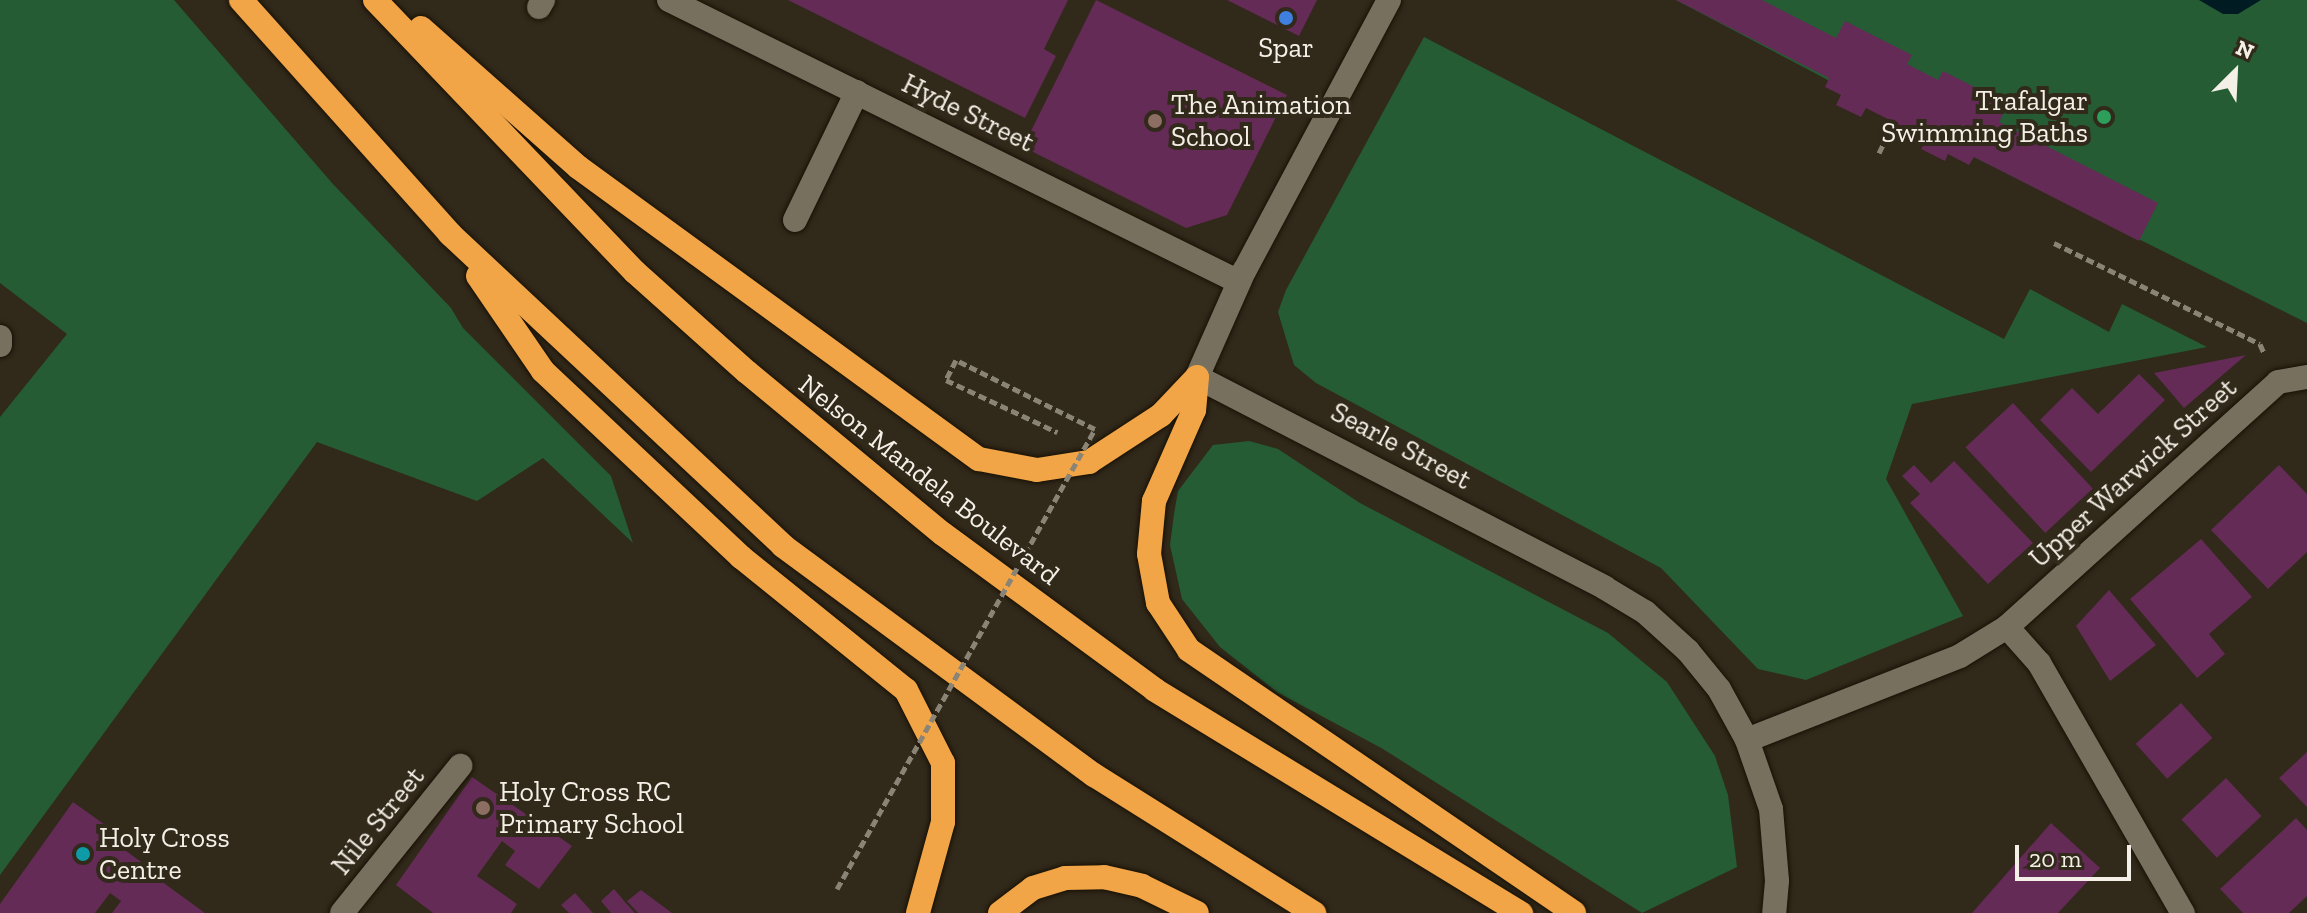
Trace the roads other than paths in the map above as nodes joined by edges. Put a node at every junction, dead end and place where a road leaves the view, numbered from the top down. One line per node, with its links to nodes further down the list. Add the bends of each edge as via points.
1 (241, 0): 8 (highway)
2 (375, 0): 22 (highway, Nelson Mandela Boulevard, via 635,272 943,534 1155,690)
3 (389, 0): 12 (highway, via 578,167 979,459 1037,470 1089,462 1161,415)
4 (669, 0): 6 (street, Hyde Street)
5 (1389, 0): 9 (street)
6 (857, 92): 7 (street); 9 (street, Hyde Street)
7 (795, 220)
8 (450, 234): 18 (highway, via 543,371 741,557 906,690 943,763 943,822); 21 (highway, via 783,546 1094,775)
9 (1239, 282): 12 (street)
10 (0, 337): 11 (street)
11 (0, 345)
12 (1197, 377): 15 (street, Searle Street, via 1645,612 1719,689); 23 (highway, via 1194,410 1154,501 1149,554 1158,603 1189,650)
13 (2307, 377): 14 (street, Upper Warwick Street, via 2278,382)
14 (2007, 627): 15 (street, Upper Warwick Street, via 1960,656); 25 (street, via 2039,663)
15 (1747, 740): 24 (street, Searle Street, via 1771,809)
16 (460, 766): 17 (street, Nile Street)
17 (342, 913)
18 (918, 913)
19 (1000, 913): 20 (highway, via 1033,888 1065,878 1104,877 1142,886)
20 (1197, 913)
21 (1314, 913)
22 (1521, 913)
23 (1574, 913)
24 (1774, 913)
25 (2183, 913)

